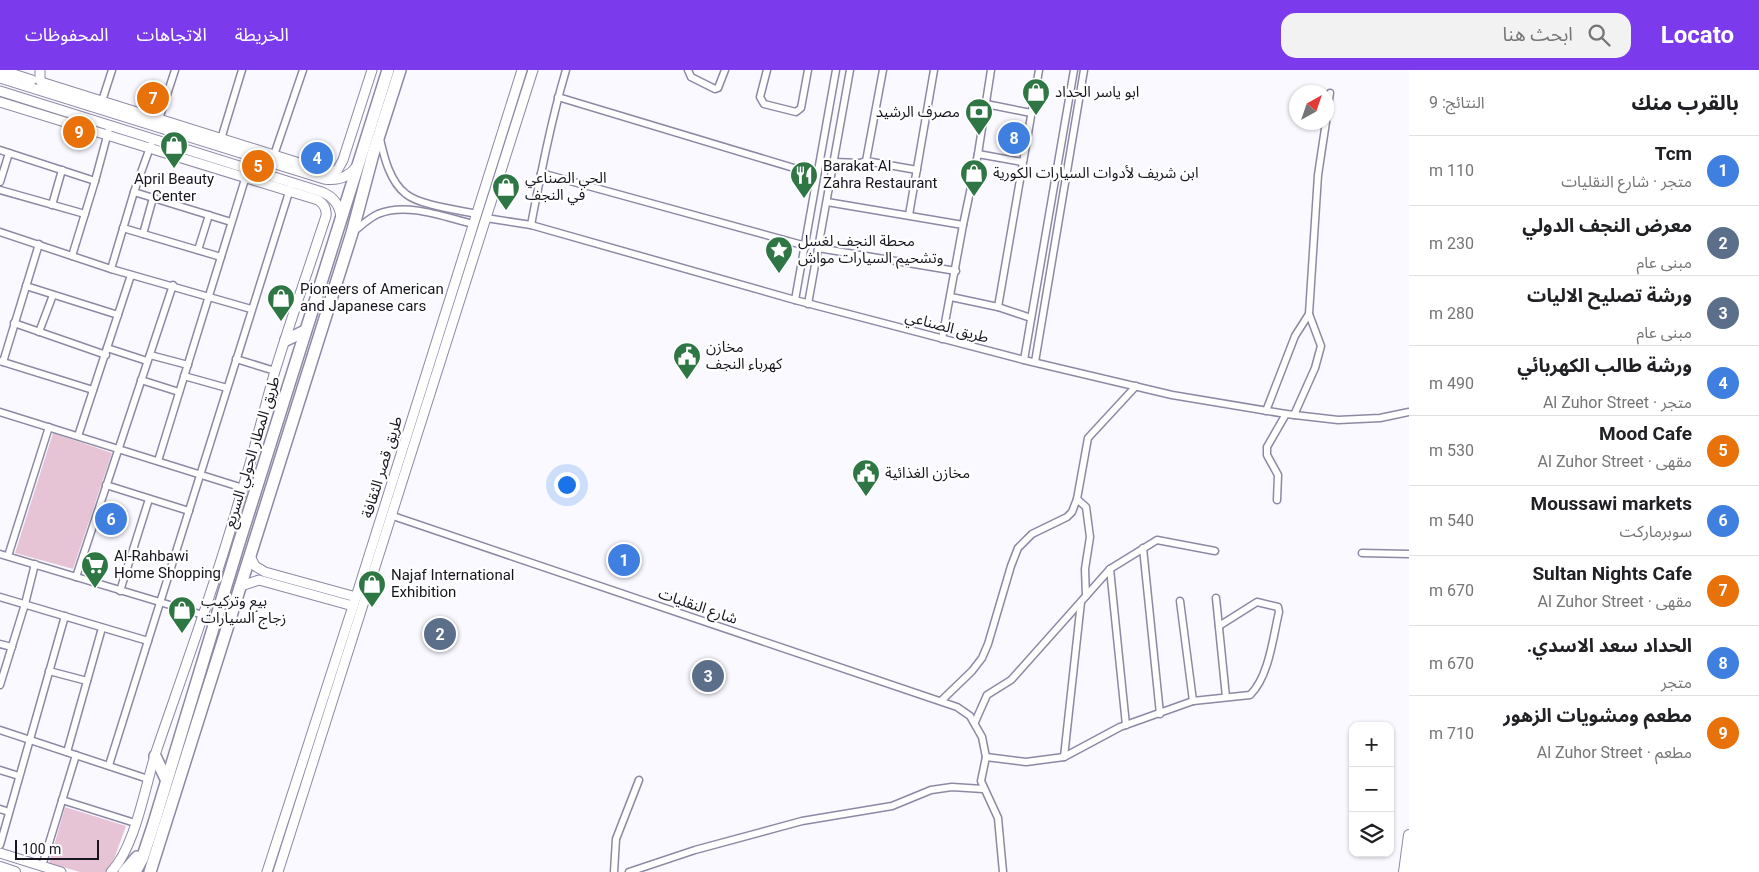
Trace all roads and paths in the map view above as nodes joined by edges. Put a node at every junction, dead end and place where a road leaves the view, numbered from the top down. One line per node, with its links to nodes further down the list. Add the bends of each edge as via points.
1 (1, 70): 26 (street)
2 (40, 70): 26 (street)
3 (112, 70): 33 (street)
4 (175, 70): 38 (street)
5 (242, 70): 44 (street)
6 (303, 70): 51 (street)
7 (372, 70): 51 (street, via 338,169 331,172)
8 (388, 70): 52 (highway, طريق المطار الحولي السريع)
9 (400, 70): 42 (highway, طريق المطار الحولي السريع)
10 (522, 70): 68 (street, طريق قصر الثقافة)
11 (533, 70): 70 (street, طريق قصر الثقافة)
12 (566, 70): 30 (street)
13 (688, 70): 14 (street, via 691,77 715,89 720,85)
14 (725, 70)
15 (767, 70): 16 (street, via 761,101 796,112 801,108)
16 (808, 70)
17 (836, 70): 60 (street)
18 (850, 70): 54 (street)
19 (883, 70): 53 (street)
20 (934, 70): 58 (street)
21 (991, 70): 35 (street)
22 (1039, 70): 36 (street)
23 (1074, 70): 31 (street)
24 (1084, 70): 32 (street)
25 (0, 78): 27 (street)
26 (37, 81): 27 (street); 29 (street); 33 (street)
27 (20, 84): 29 (street)
28 (2, 92): 34 (street); 39 (street)
29 (52, 94): 37 (street)
30 (558, 97): 59 (street); 60 (street)
31 (1070, 97): 32 (street); 87 (street)
32 (1079, 99): 88 (street)
33 (102, 101): 37 (street)
34 (0, 103): 41 (street)
35 (986, 104): 36 (street); 48 (street)
36 (1031, 113): 55 (street)
37 (132, 115): 38 (street); 44 (street)
38 (159, 119): 44 (street)
39 (110, 125): 41 (street); 43 (street)
40 (1325, 130): 109 (street, via 1318,175)
41 (107, 136): 45 (street); 62 (street)
42 (379, 136): 74 (street, via 391,172 407,196); 85 (highway, طريق المطار الحولي السريع)
43 (153, 139): 45 (street); 50 (street)
44 (221, 143): 49 (street); 50 (street); 51 (street)
45 (149, 149): 61 (street); 67 (street)
46 (0, 150): 47 (street)
47 (9, 153): 57 (street); 63 (street)
48 (978, 154): 55 (street); 82 (street)
49 (247, 155): 51 (street); 56 (street, via 243,160)
50 (217, 159): 56 (street)
51 (278, 159): 52 (street, via 329,180 350,174)
52 (360, 161): 77 (highway, طريق المطار الحولي السريع)
53 (866, 161): 54 (street); 58 (street)
54 (834, 162): 71 (street)
55 (1022, 162): 107 (street)
56 (246, 167): 61 (street); 64 (street)
57 (62, 170): 62 (street); 72 (street)
58 (917, 170): 75 (street)
59 (541, 174): 81 (street); 90 (street)
60 (817, 175): 90 (street)
61 (245, 178): 66 (street); 79 (street)
62 (95, 181): 73 (street)
63 (0, 182)
64 (292, 182): 66 (street); 77 (street, via 331,196)
65 (0, 190): 72 (street)
66 (289, 191): 108 (street); 116 (street, via 320,201 326,214)
67 (134, 192): 69 (street); 83 (street)
68 (482, 195): 70 (street); 74 (street, طريق قصر الثقافة)
69 (153, 198): 76 (street); 86 (street)
70 (492, 198): 78 (street, طريق قصر الثقافة)
71 (827, 202): 75 (street); 91 (street)
72 (52, 205): 73 (street)
73 (85, 214): 93 (street)
74 (476, 214): 80 (street, طريق قصر الثقافة)
75 (909, 214): 82 (street)
76 (209, 215): 79 (street); 92 (street)
77 (341, 218): 113 (highway, طريق المطار الحولي السريع)
78 (486, 218): 81 (street, طريق الصناعي); 105 (street, طريق قصر الثقافة)
79 (232, 222): 94 (street)
80 (473, 224): 85 (street, via 399,209 376,215); 104 (street, طريق قصر الثقافة)
81 (532, 225): 103 (street, طريق الصناعي)
82 (963, 225): 96 (street)
83 (123, 228): 86 (street); 95 (street)
84 (0, 232): 89 (street)
85 (352, 233): 149 (highway, طريق المطار الحولي السريع)
86 (143, 234): 92 (street)
87 (1046, 236): 88 (street); 111 (street)
88 (1056, 237): 122 (street)
89 (39, 244): 93 (street); 98 (street)
90 (806, 246): 103 (street)
91 (818, 248): 96 (street); 106 (street)
92 (198, 250): 94 (street)
93 (72, 256): 95 (street)
94 (221, 257): 101 (street)
95 (111, 269): 97 (street)
96 (956, 270): 102 (street)
97 (131, 274): 99 (street); 110 (street)
98 (26, 286): 100 (street); 112 (street)
99 (172, 286): 101 (street); 118 (street)
100 (53, 295): 110 (street); 114 (street)
101 (209, 297): 108 (street); 123 (street)
102 (951, 297): 107 (street); 115 (street)
103 (796, 300): 106 (street, طريق الصناعي)
104 (448, 302): 105 (street); 166 (street, طريق قصر الثقافة)
105 (458, 304): 148 (street, طريق قصر الثقافة)
106 (808, 304): 115 (street, طريق الصناعي)
107 (998, 307): 111 (street)
108 (251, 309): 119 (street)
109 (1309, 314): 131 (street, via 1295,336); 135 (street, via 1321,346)
110 (118, 316): 117 (street)
111 (1031, 318): 120 (street)
112 (14, 323): 114 (street); 121 (street)
113 (306, 331): 116 (highway); 147 (highway, طريق المطار الحولي السريع)
114 (39, 332): 117 (street)
115 (942, 339): 120 (street, طريق الصناعي)
116 (286, 340): 124 (street)
117 (106, 351): 118 (street); 129 (street)
118 (149, 358): 123 (street); 126 (street)
119 (236, 359): 124 (street); 128 (street)
120 (1024, 360): 122 (street, طريق الصناعي)
121 (1, 361): 129 (street)
122 (1035, 362): 127 (street, طريق الصناعي)
123 (188, 365): 125 (street)
124 (275, 371): 142 (street)
125 (184, 376): 128 (street); 130 (street)
126 (141, 380): 130 (street); 138 (street)
127 (1136, 386): 131 (street, طريق الصناعي); 144 (street, via 1088,438)
128 (227, 388): 140 (street)
129 (93, 390): 137 (street)
130 (179, 392): 139 (street)
131 (1266, 411): 134 (street, طريق الصناعي)
132 (1409, 412): 135 (street, طريق الصناعي, via 1380,418 1338,420)
133 (0, 414): 136 (street)
134 (1286, 414): 135 (street, طريق الصناعي); 145 (street, via 1267,447 1267,455 1278,475)
135 (1294, 416)
136 (49, 427): 137 (street); 157 (street)
137 (78, 436): 138 (street)
138 (118, 449): 139 (street); 141 (street)
139 (158, 461): 140 (street)
140 (200, 474): 142 (street); 146 (street)
141 (106, 485): 143 (street); 161 (street)
142 (243, 488): 173 (street)
143 (149, 498): 146 (street); 164 (street)
144 (1077, 499): 167 (street, via 1086,507 1090,537); 184 (street, via 1067,517 1032,534 1018,548 982,658)
145 (1277, 500)
146 (189, 511): 170 (street)
147 (249, 513): 149 (highway, via 253,521); 150 (highway, طريق المطار الحولي السريع)
148 (390, 516): 184 (street, شارع النقليات); 220 (street, طريق قصر الثقافة)
149 (262, 520): 153 (highway, طريق المطار الحولي السريع)
150 (239, 543): 153 (highway, via 246,540 252,544); 200 (highway, طريق المطار الحولي السريع)
151 (1144, 548): 152 (street, via 1157,540); 159 (street); 186 (street)
152 (1215, 551)
153 (251, 552): 160 (street, via 255,566); 163 (highway, طريق المطار الحولي السريع)
154 (1362, 553): 156 (street)
155 (0, 554): 157 (street)
156 (1409, 554)
157 (8, 556): 158 (street)
158 (35, 564): 161 (street); 171 (street)
159 (1110, 569): 167 (street); 188 (street)
160 (260, 570): 162 (street, via 256,573); 166 (street)
161 (76, 577): 164 (street)
162 (259, 580): 163 (street); 172 (street)
163 (241, 586): 218 (highway, طريق المطار الحولي السريع)
164 (120, 590): 170 (street)
165 (0, 597): 171 (street)
166 (356, 597): 172 (street, طريق قصر الثقافة)
167 (1084, 598): 187 (street, via 1011,680 987,695); 195 (street)
168 (1216, 598): 175 (street)
169 (1180, 601): 185 (street)
170 (160, 603): 173 (street); 177 (street)
171 (25, 604): 174 (street); 179 (street)
172 (353, 606): 219 (street, طريق قصر الثقافة)
173 (203, 615): 193 (street)
174 (65, 616): 176 (street); 180 (street)
175 (1219, 626): 183 (street); 183 (street, via 1256,602 1278,607 1265,670 1255,691 1250,695)
176 (102, 628): 177 (street); 181 (street)
177 (148, 642): 196 (street)
178 (0, 644): 179 (street)
179 (12, 647): 182 (street)
180 (49, 671): 181 (street); 190 (street)
181 (87, 681): 191 (street)
182 (0, 683)
183 (1226, 697): 185 (street)
184 (942, 700): 187 (street, شارع النقليات, via 964,710)
185 (1193, 701): 186 (street)
186 (1160, 714): 188 (street)
187 (975, 722): 194 (street)
188 (1126, 725): 195 (street)
189 (0, 730): 190 (street)
190 (30, 740): 191 (street); 198 (street)
191 (67, 752): 192 (street)
192 (76, 755): 196 (street); 203 (street)
193 (155, 756): 199 (street); 200 (highway)
194 (986, 756): 195 (street, via 1026,762); 202 (street, via 981,776)
195 (1064, 757)
196 (109, 765): 199 (street)
197 (0, 770): 198 (street)
198 (19, 776): 205 (street)
199 (148, 779): 206 (street)
200 (166, 779): 207 (highway, طريق المطار الحولي السريع)
201 (639, 780): 221 (street, via 616,839)
202 (983, 789): 222 (street, via 952,787 930,790 897,805 802,821); 223 (street, via 998,818)
203 (62, 800): 206 (street); 211 (street)
204 (0, 809): 205 (street)
205 (9, 812): 209 (street)
206 (135, 823): 215 (street, via 121,861)
207 (153, 826): 216 (highway, via 137,857); 217 (highway, طريق المطار الحولي السريع)
208 (1409, 835): 224 (main road)
209 (0, 846)
210 (0, 853): 211 (street)
211 (42, 866): 214 (street)
212 (0, 867): 213 (main road)
213 (15, 872)
214 (61, 872)
215 (111, 872)
216 (124, 872)
217 (135, 872)
218 (150, 872)
219 (267, 872)
220 (278, 872)
221 (614, 872)
222 (629, 872)
223 (1003, 872)
224 (1404, 872)

